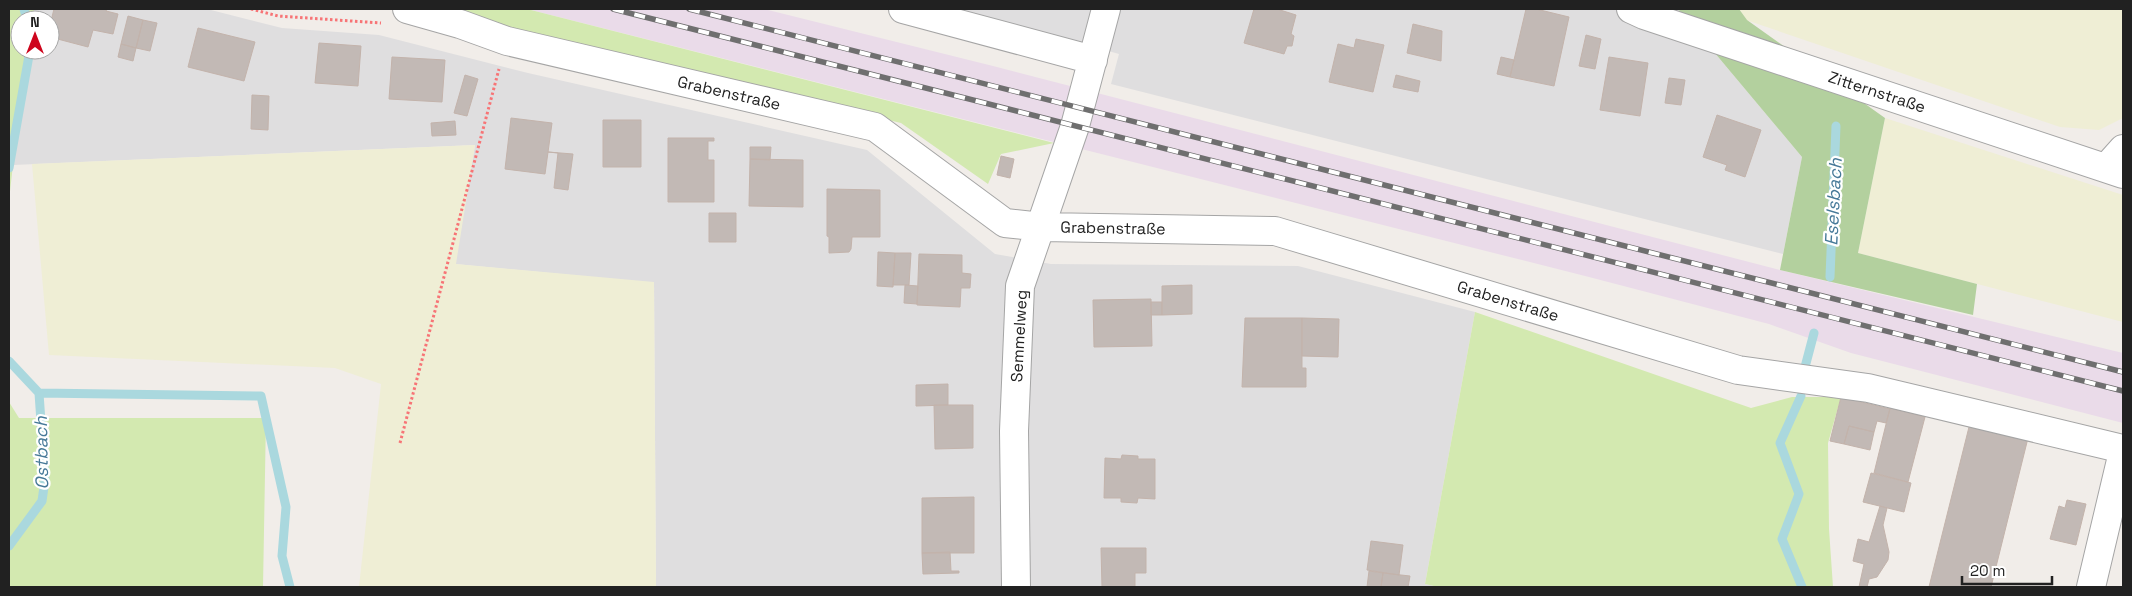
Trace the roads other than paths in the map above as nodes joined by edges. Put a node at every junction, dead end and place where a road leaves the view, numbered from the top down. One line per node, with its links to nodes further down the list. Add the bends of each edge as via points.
1 (407, 9): 7 (street, Grabenstraße, via 507,41 875,127 1005,223)
2 (903, 9): 5 (street)
3 (1106, 9): 5 (street, Semmelweg)
4 (1631, 9): 6 (street, Zitternstraße)
5 (1093, 60): 7 (street, Semmelweg)
6 (2117, 163)
7 (1042, 227): 8 (street, Grabenstraße, via 1274,231 1738,370 1845,383); 9 (street, Semmelweg, via 1020,286 1014,431)
8 (2123, 450): 10 (street)
9 (1016, 587)
10 (2091, 587)

